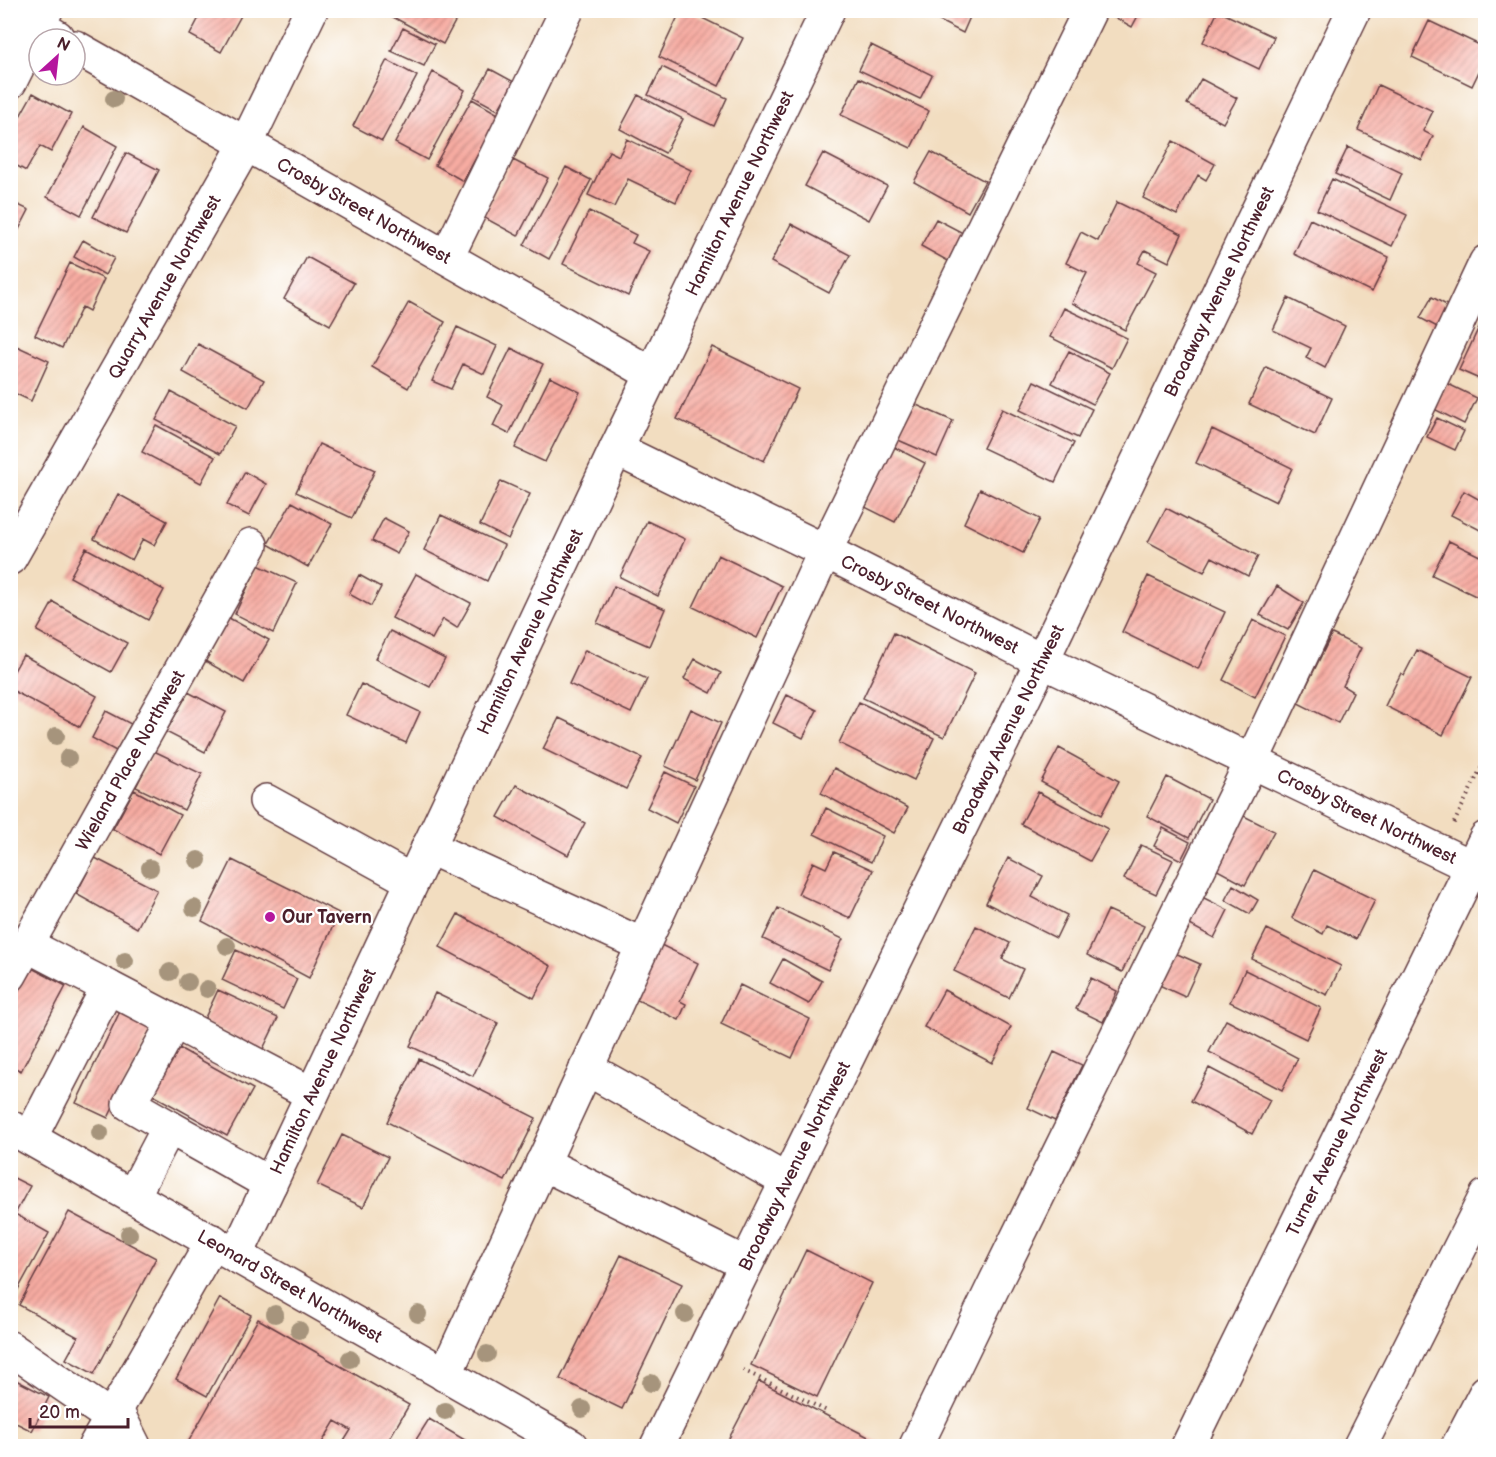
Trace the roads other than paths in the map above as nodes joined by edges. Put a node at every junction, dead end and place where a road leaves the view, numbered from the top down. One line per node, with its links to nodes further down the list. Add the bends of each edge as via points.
1 (311, 10): 9 (main road, Quarry Avenue Northwest)
2 (567, 10): 10 (main road)
3 (828, 10): 12 (main road, Hamilton Avenue Northwest)
4 (1090, 10): 15 (main road)
5 (1354, 10): 17 (main road, Broadway Avenue Northwest)
6 (39, 21): 8 (main road)
7 (87, 54): 9 (main road, Crosby Street Northwest)
8 (10, 82)
9 (246, 144): 10 (main road, Crosby Street Northwest); 16 (main road, Quarry Avenue Northwest)
10 (447, 257): 12 (main road, Crosby Street Northwest)
11 (1485, 261): 18 (main road)
12 (652, 374): 13 (main road, Hamilton Avenue Northwest)
13 (616, 449): 15 (main road, Crosby Street Northwest); 20 (main road, Hamilton Avenue Northwest)
14 (251, 545): 23 (main road, Wieland Place Northwest)
15 (825, 551): 17 (main road, Crosby Street Northwest); 24 (main road)
16 (10, 558)
17 (1042, 661): 18 (main road, Crosby Street Northwest); 33 (main road, Broadway Avenue Northwest)
18 (1251, 763): 21 (main road, Crosby Street Northwest); 47 (main road)
19 (266, 801): 22 (main road)
20 (428, 848): 22 (main road, Hamilton Avenue Northwest); 24 (main road)
21 (1479, 853): 48 (main road, Turner Avenue Northwest)
22 (412, 881): 29 (main road, Hamilton Avenue Northwest)
23 (27, 945): 25 (main road, Wieland Place Northwest); 26 (main road)
24 (643, 945): 28 (main road)
25 (10, 975)
26 (108, 987): 27 (main road); 31 (main road)
27 (174, 1022): 29 (main road); 30 (main road, via 129,1104)
28 (586, 1068): 32 (main road); 33 (main road)
29 (312, 1094): 34 (main road, Hamilton Avenue Northwest)
30 (169, 1127): 34 (main road); 35 (main road)
31 (20, 1133): 35 (main road, Leonard Street Northwest)
32 (542, 1163): 38 (main road); 40 (main road)
33 (787, 1181): 38 (main road, Broadway Avenue Northwest)
34 (270, 1184): 37 (main road, Hamilton Avenue Northwest)
35 (133, 1196): 37 (main road, Leonard Street Northwest)
36 (1485, 1196): 49 (main road)
37 (225, 1248): 40 (main road, Leonard Street Northwest); 42 (main road, Hamilton Avenue Northwest)
38 (746, 1264): 46 (main road, Broadway Avenue Northwest)
39 (10, 1348): 42 (main road)
40 (445, 1375): 45 (main road, Leonard Street Northwest)
41 (1485, 1392): 50 (main road)
42 (114, 1414): 43 (main road, Hamilton Avenue Northwest); 44 (main road)
43 (95, 1446)
44 (134, 1446)
45 (571, 1446)
46 (657, 1446)
47 (916, 1446)
48 (1188, 1446)
49 (1360, 1446)
50 (1458, 1446)

